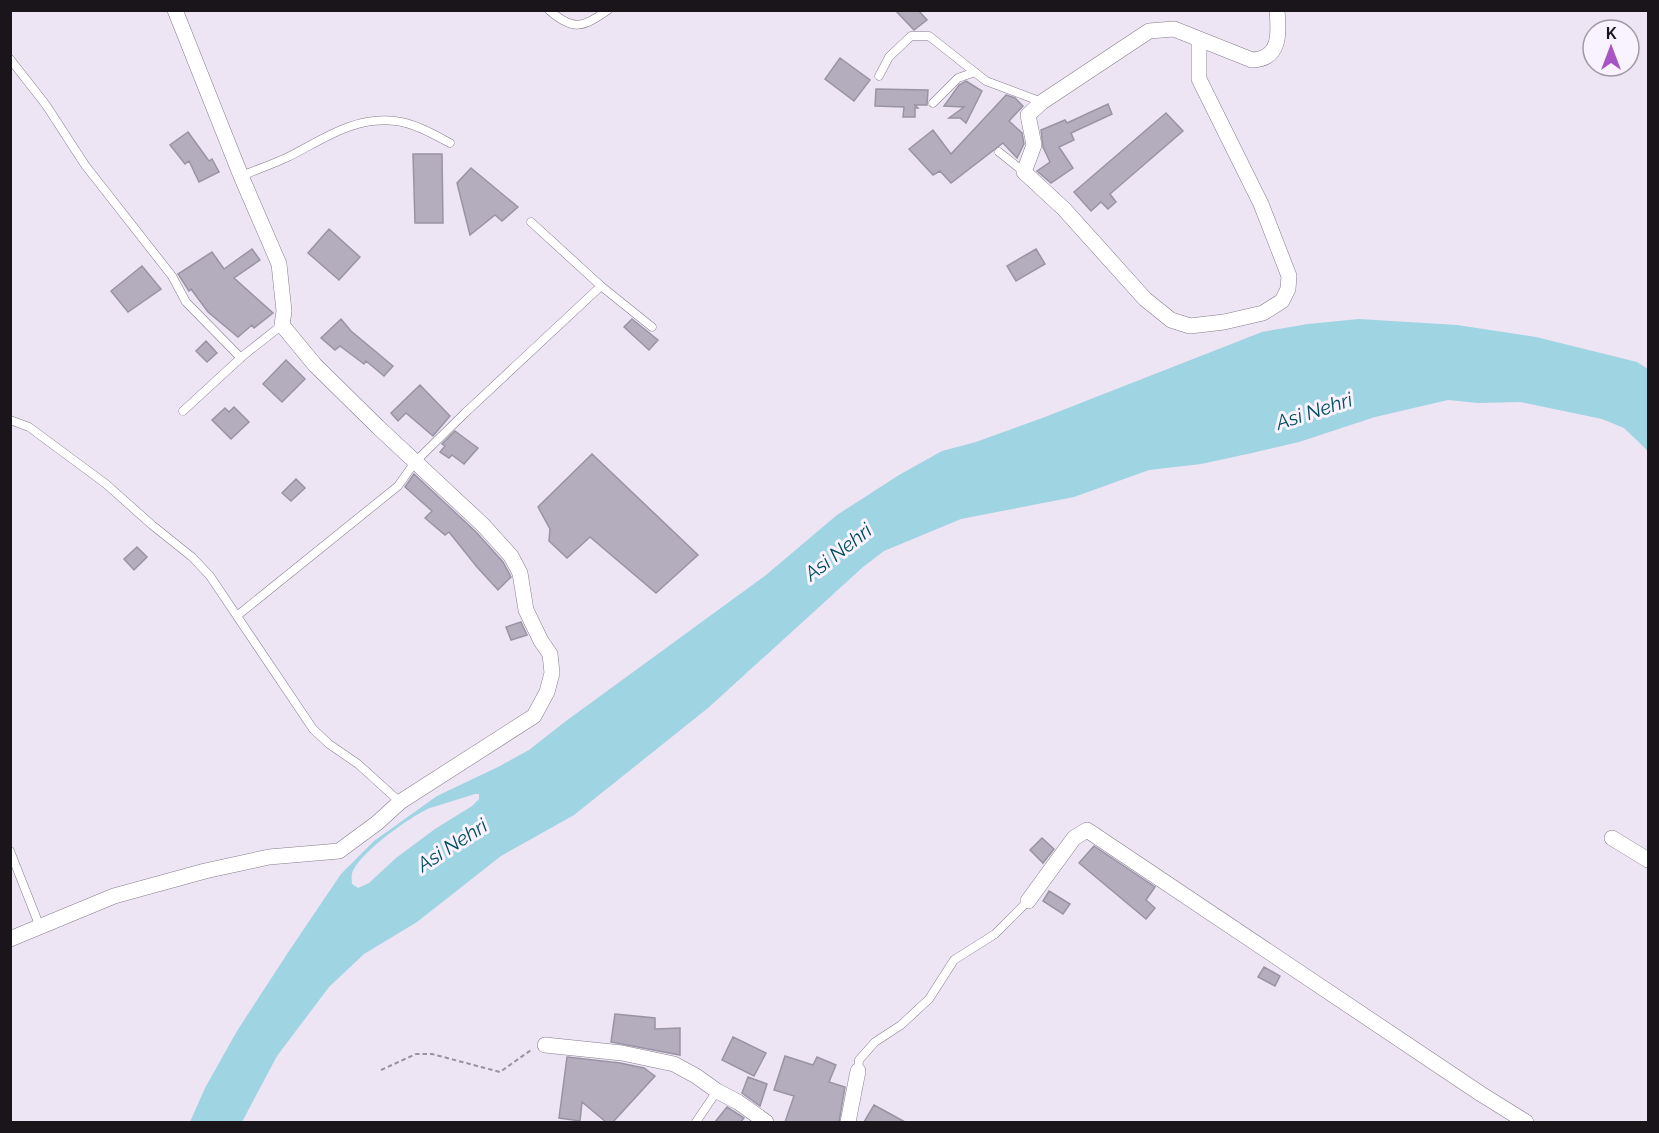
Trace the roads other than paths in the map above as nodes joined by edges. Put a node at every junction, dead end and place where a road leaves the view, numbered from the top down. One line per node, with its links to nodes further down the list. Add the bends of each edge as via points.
1 (175, 10): 14 (street)
2 (549, 10): 3 (lane, via 573,25 588,24)
3 (608, 10)
4 (1277, 10): 5 (street, via 1278,37 1272,53 1264,60 1252,60)
5 (1199, 40): 9 (street, via 1174,29 1149,31); 13 (street, via 1199,79 1261,204 1289,276 1282,301 1263,314 1224,322 1190,326 1171,320 1144,299 1064,209)
6 (10, 59): 19 (lane, via 85,165 172,276 186,302)
7 (975, 72): 8 (lane, via 929,36 911,36 889,57); 9 (lane, via 986,81); 10 (lane, via 958,78)
8 (879, 76)
9 (1042, 102): 13 (street, via 1028,115 1035,145)
10 (933, 103)
11 (450, 143): 14 (lane, via 417,126 372,120 351,124)
12 (999, 152): 13 (lane)
13 (1024, 172)
14 (241, 176): 17 (street, via 279,264)
15 (531, 222): 16 (lane)
16 (601, 286): 18 (lane); 22 (lane)
17 (282, 325): 19 (lane); 22 (street, via 315,365)
18 (652, 327)
19 (241, 358): 20 (lane)
20 (183, 411)
21 (10, 420): 23 (lane, via 29,427 106,484 192,557)
22 (415, 462): 23 (lane, via 398,486); 24 (street, via 511,556 520,573 526,610 550,654 552,673 534,716)
23 (238, 615): 24 (lane, via 313,729)
24 (400, 802): 29 (street, via 339,851 269,857 205,871 114,896)
25 (1612, 838): 27 (street)
26 (10, 851): 29 (lane)
27 (1648, 860)
28 (1028, 901): 32 (lane, via 995,934 954,960 929,999 875,1042 859,1060); 34 (street, via 1074,838 1087,830)
29 (40, 927): 30 (street)
30 (10, 939)
31 (545, 1046): 33 (street, via 622,1053 674,1064)
32 (858, 1071): 37 (street)
33 (717, 1091): 35 (lane); 36 (street)
34 (1509, 1118): 38 (street)
35 (696, 1122)
36 (766, 1122)
37 (848, 1122)
38 (1526, 1122)

